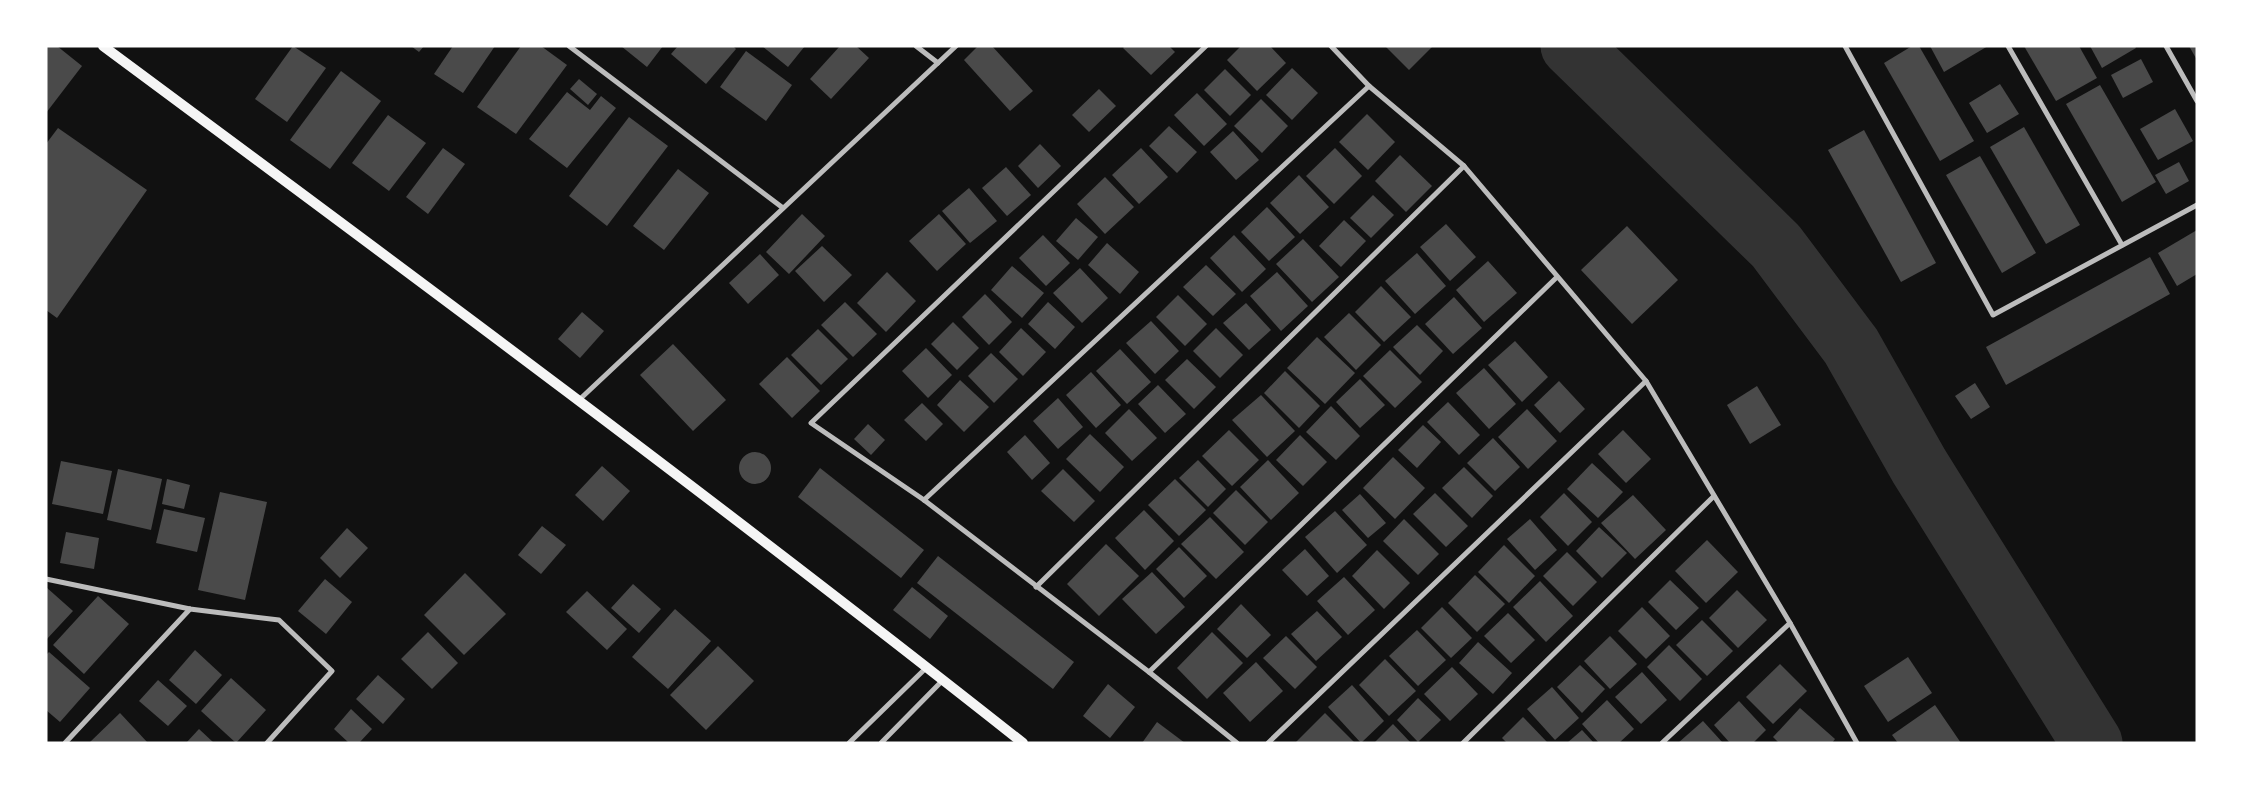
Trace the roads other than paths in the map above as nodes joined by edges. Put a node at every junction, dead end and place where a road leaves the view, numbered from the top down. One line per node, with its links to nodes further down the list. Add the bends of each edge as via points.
1 (103, 46): 19 (main road)
2 (569, 46): 15 (street)
3 (916, 46): 10 (street)
4 (956, 46): 10 (street)
5 (1206, 46): 21 (street, via 811,423)
6 (1331, 46): 11 (street)
7 (1845, 46): 16 (street, via 1992,316)
8 (2008, 46): 16 (street)
9 (2166, 46): 12 (street)
10 (938, 63): 15 (street)
11 (1369, 86): 13 (street); 21 (street)
12 (2197, 101)
13 (1464, 166): 17 (street); 23 (street)
14 (2197, 205): 16 (street)
15 (783, 208): 19 (street)
16 (2122, 245)
17 (1557, 276): 18 (street); 27 (street)
18 (1646, 381): 20 (street); 36 (street)
19 (579, 400): 26 (main road)
20 (1714, 496): 25 (street); 37 (street)
21 (924, 500): 23 (street)
22 (46, 579): 24 (street)
23 (1036, 587): 27 (street)
24 (190, 609): 30 (street); 31 (street, via 279,620 332,671)
25 (1790, 623): 29 (street); 38 (street)
26 (926, 667): 28 (main road); 32 (street)
27 (1149, 672): 35 (street)
28 (944, 680): 33 (street); 34 (main road)
29 (1856, 742)
30 (66, 743)
31 (267, 743)
32 (849, 743)
33 (880, 743)
34 (1023, 743)
35 (1237, 743)
36 (1268, 743)
37 (1463, 743)
38 (1662, 743)

